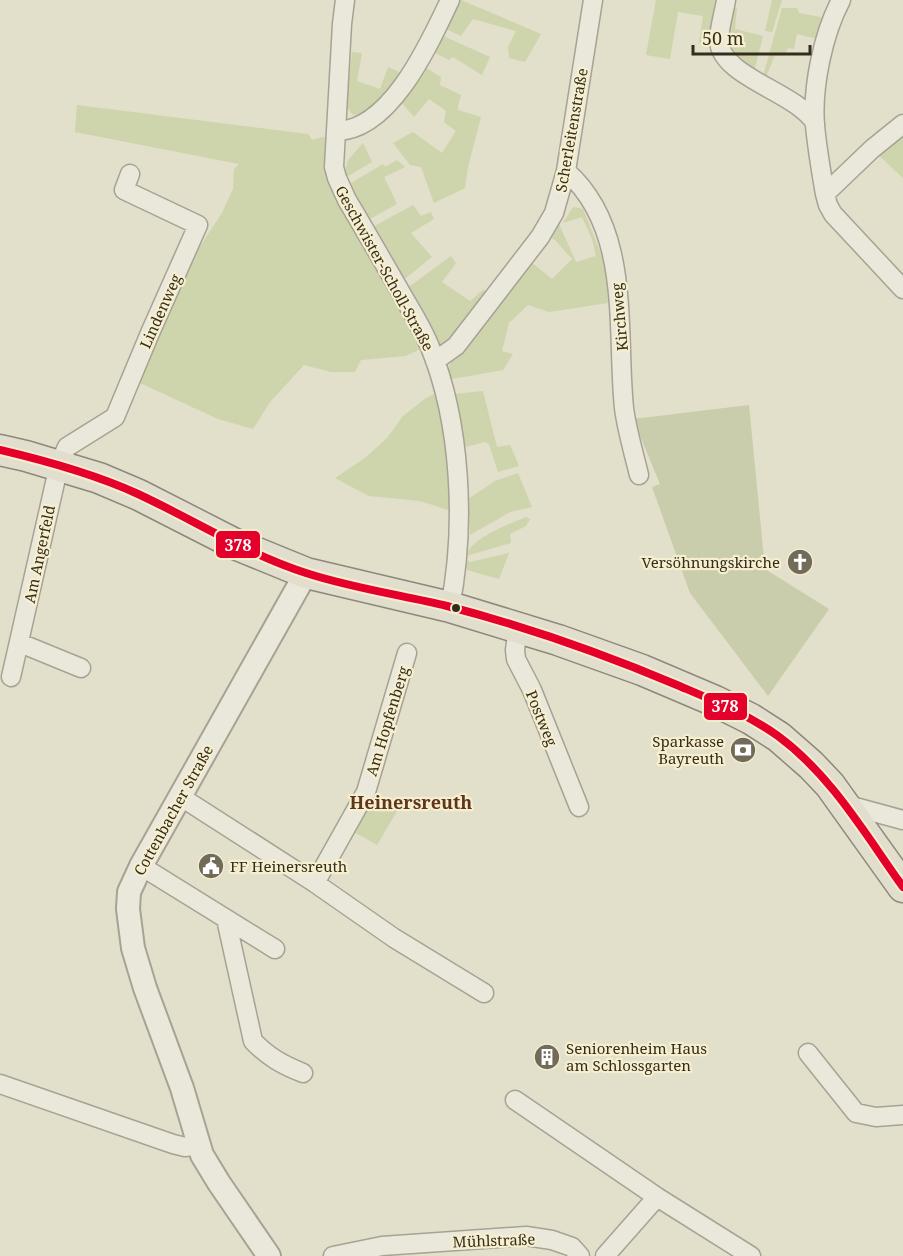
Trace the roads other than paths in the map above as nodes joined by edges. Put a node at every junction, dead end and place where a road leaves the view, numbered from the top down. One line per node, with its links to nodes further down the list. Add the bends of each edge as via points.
1 (345, 0): 8 (street, Geschwister-Scholl-Straße)
2 (450, 0): 8 (street, via 420,61 395,97 368,120)
3 (593, 0): 9 (street, Scherleitenstraße)
4 (726, 0): 6 (street, via 719,42 729,61 802,107)
5 (841, 0): 6 (street, via 821,59)
6 (815, 123): 11 (street)
7 (903, 124): 11 (street)
8 (336, 131): 13 (street, Geschwister-Scholl-Straße, via 333,158 339,185 426,337)
9 (566, 171): 13 (street, Scherleitenstraße, via 554,213 540,237 456,346); 16 (street, Kirchweg, via 595,207 611,249 625,412)
10 (130, 174): 15 (street, Lindenweg, via 124,190 198,225 115,417 67,447)
11 (825, 194): 12 (street, via 833,214)
12 (903, 289)
13 (435, 361): 18 (street, Geschwister-Scholl-Straße, via 448,411 457,475 457,562)
14 (0, 450): 15 (main road)
15 (58, 465): 17 (main road, via 139,495 235,544); 20 (street, Am Angerfeld)
16 (639, 476)
17 (306, 573): 18 (main road); 24 (street, Cottenbacher Straße)
18 (450, 607): 19 (main road)
19 (518, 627): 25 (main road, via 642,670 752,718 811,765); 26 (street, Postweg, via 516,659)
20 (20, 643): 22 (street); 23 (street, Am Angerfeld)
21 (407, 653): 29 (street, Am Hopfenberg, via 366,792)
22 (81, 668)
23 (11, 677)
24 (181, 797): 28 (street, Cottenbacher Straße); 29 (street)
25 (843, 804): 27 (street); 30 (main road)
26 (579, 807)
27 (903, 820)
28 (141, 866): 31 (street); 39 (street, Cottenbacher Straße, via 128,900 133,948)
29 (315, 883): 33 (street, via 394,938)
30 (902, 885)
31 (226, 919): 32 (street); 35 (street, via 253,1041 273,1059)
32 (275, 949)
33 (484, 993)
34 (808, 1053): 38 (street, via 856,1113 876,1117)
35 (303, 1073)
36 (0, 1084): 39 (street, via 173,1144)
37 (514, 1100): 40 (street)
38 (903, 1115)
39 (200, 1145): 41 (street, Cottenbacher Straße, via 210,1169)
40 (657, 1197): 44 (street); 45 (street)
41 (269, 1256)
42 (333, 1256): 43 (street, Mühlstraße, via 382,1246 526,1236 572,1247)
43 (580, 1256)
44 (605, 1256)
45 (751, 1256)

